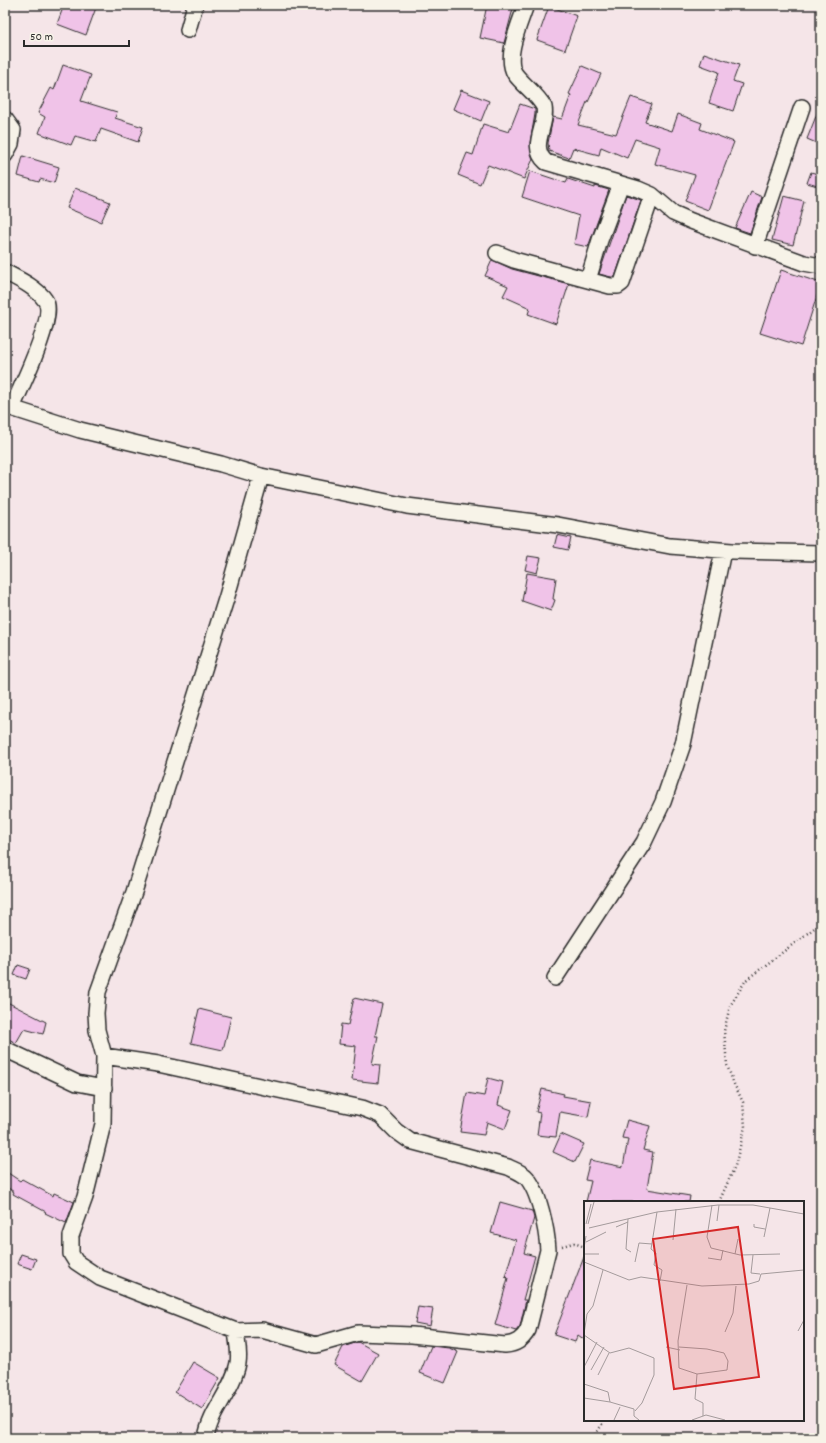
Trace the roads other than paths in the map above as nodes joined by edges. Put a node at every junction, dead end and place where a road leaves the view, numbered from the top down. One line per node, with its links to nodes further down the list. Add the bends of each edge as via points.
1 (195, 5): 3 (street)
2 (526, 5): 7 (street, via 510,64 515,74 544,107 546,114 537,146 538,154 546,162)
3 (188, 30)
4 (802, 106): 9 (street)
5 (5, 119): 6 (street, via 13,130 11,144)
6 (5, 155)
7 (621, 184): 8 (street); 13 (street)
8 (652, 195): 9 (street, via 673,213); 13 (street, via 622,283 610,286)
9 (756, 246): 11 (street, via 804,263)
10 (497, 253): 13 (street)
11 (821, 266)
12 (5, 272): 14 (street, via 45,299 48,306 46,326)
13 (588, 280)
14 (9, 407): 15 (street, via 80,430)
15 (260, 476): 16 (street, via 407,506 558,525 670,546); 20 (street, via 227,596 141,869 98,992 97,1030)
16 (723, 551): 17 (street); 18 (street, via 683,744 663,802 644,842)
17 (821, 553)
18 (555, 978)
19 (5, 1049): 21 (street, via 77,1083)
20 (104, 1056): 21 (street); 22 (street, via 158,1064 362,1108 380,1115 410,1141 508,1167 525,1176 534,1190 548,1239 548,1250 528,1330 524,1337 513,1344 505,1346 412,1335 358,1333 316,1345 262,1330)
21 (104, 1088): 22 (street, via 103,1124 85,1197 71,1236 71,1254 76,1262 100,1278)
22 (236, 1331): 23 (street, via 239,1353 234,1376)
23 (206, 1438)

